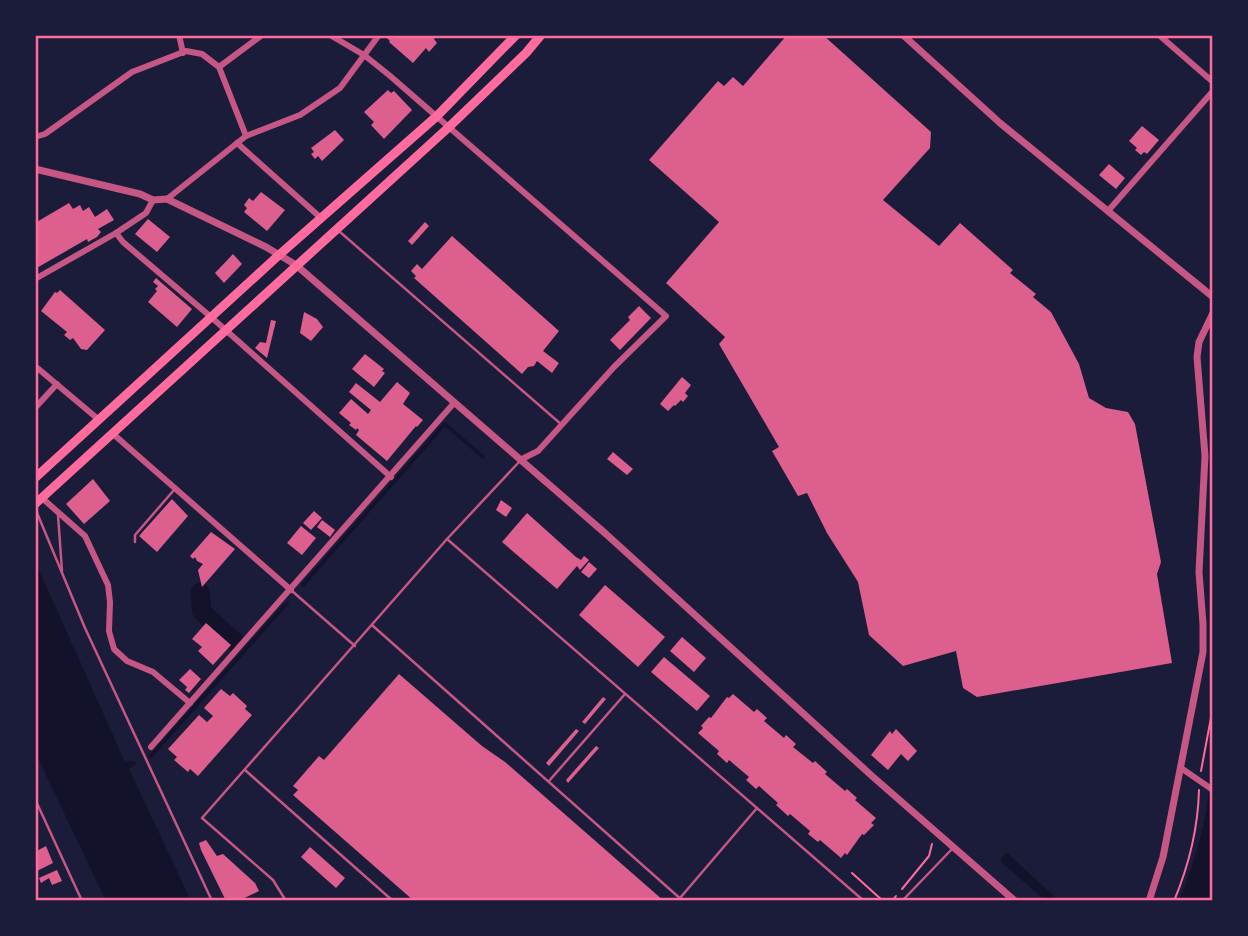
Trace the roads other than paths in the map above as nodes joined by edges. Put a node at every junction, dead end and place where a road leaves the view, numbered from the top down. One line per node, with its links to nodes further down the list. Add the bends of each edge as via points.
1 (180, 35): 9 (street)
2 (262, 35): 11 (street)
3 (330, 35): 10 (street)
4 (379, 35): 10 (street)
5 (516, 35): 14 (main road)
6 (541, 35): 15 (main road)
7 (903, 35): 22 (street)
8 (1159, 35): 12 (street)
9 (183, 53): 11 (street, via 202,54); 17 (street, via 132,72 46,134)
10 (364, 55): 14 (street); 16 (street, via 327,99)
11 (219, 68): 16 (street)
12 (1213, 82)
13 (1213, 92): 22 (street)
14 (437, 116): 15 (street); 23 (main road)
15 (449, 127): 24 (main road); 38 (street, via 666,316)
16 (246, 136): 18 (street)
17 (35, 137)
18 (237, 143): 20 (street); 23 (street)
19 (35, 169): 21 (street)
20 (167, 199): 21 (street); 26 (street)
21 (153, 200): 25 (street, via 146,213)
22 (1108, 211): 29 (street)
23 (321, 218): 26 (main road)
24 (336, 228): 27 (main road); 38 (lane)
25 (117, 233): 28 (street); 31 (street)
26 (279, 255): 27 (street); 31 (main road)
27 (296, 265): 32 (main road); 35 (street)
28 (35, 279)
29 (1213, 297)
30 (1213, 313): 55 (street, via 1197,357 1205,456 1199,572 1203,652)
31 (211, 317): 32 (street); 37 (main road)
32 (225, 329): 39 (main road); 42 (street)
33 (35, 366): 34 (street)
34 (57, 384): 36 (street); 37 (street)
35 (454, 403): 40 (street); 42 (street)
36 (35, 408)
37 (99, 419): 41 (main road)
38 (562, 425): 40 (street, via 538,451)
39 (112, 433): 43 (street); 44 (main road)
40 (520, 460): 46 (lane); 61 (street)
41 (36, 476)
42 (391, 477): 49 (street)
43 (175, 488): 47 (lane, via 135,535); 49 (street)
44 (37, 503): 45 (street); 48 (lane)
45 (58, 513): 48 (lane); 53 (street, via 85,536 108,585 108,631 114,649 127,662 153,672)
46 (447, 539): 50 (lane); 52 (lane)
47 (135, 542)
48 (62, 571): 64 (lane)
49 (290, 590): 51 (lane); 53 (street)
50 (373, 626): 51 (lane); 57 (lane)
51 (355, 646): 56 (lane)
52 (626, 694): 57 (lane); 60 (lane)
53 (190, 703): 54 (street)
54 (151, 747)
55 (1181, 768): 58 (street); 70 (street)
56 (245, 769): 65 (lane, via 202,818 273,880); 66 (lane)
57 (549, 781): 62 (lane)
58 (1210, 788)
59 (35, 799): 63 (lane)
60 (757, 808): 62 (lane); 67 (lane)
61 (953, 848): 68 (lane); 69 (street)
62 (681, 900)
63 (82, 901)
64 (212, 901)
65 (286, 901)
66 (393, 901)
67 (864, 901)
68 (902, 901)
69 (1015, 901)
70 (1149, 901)

